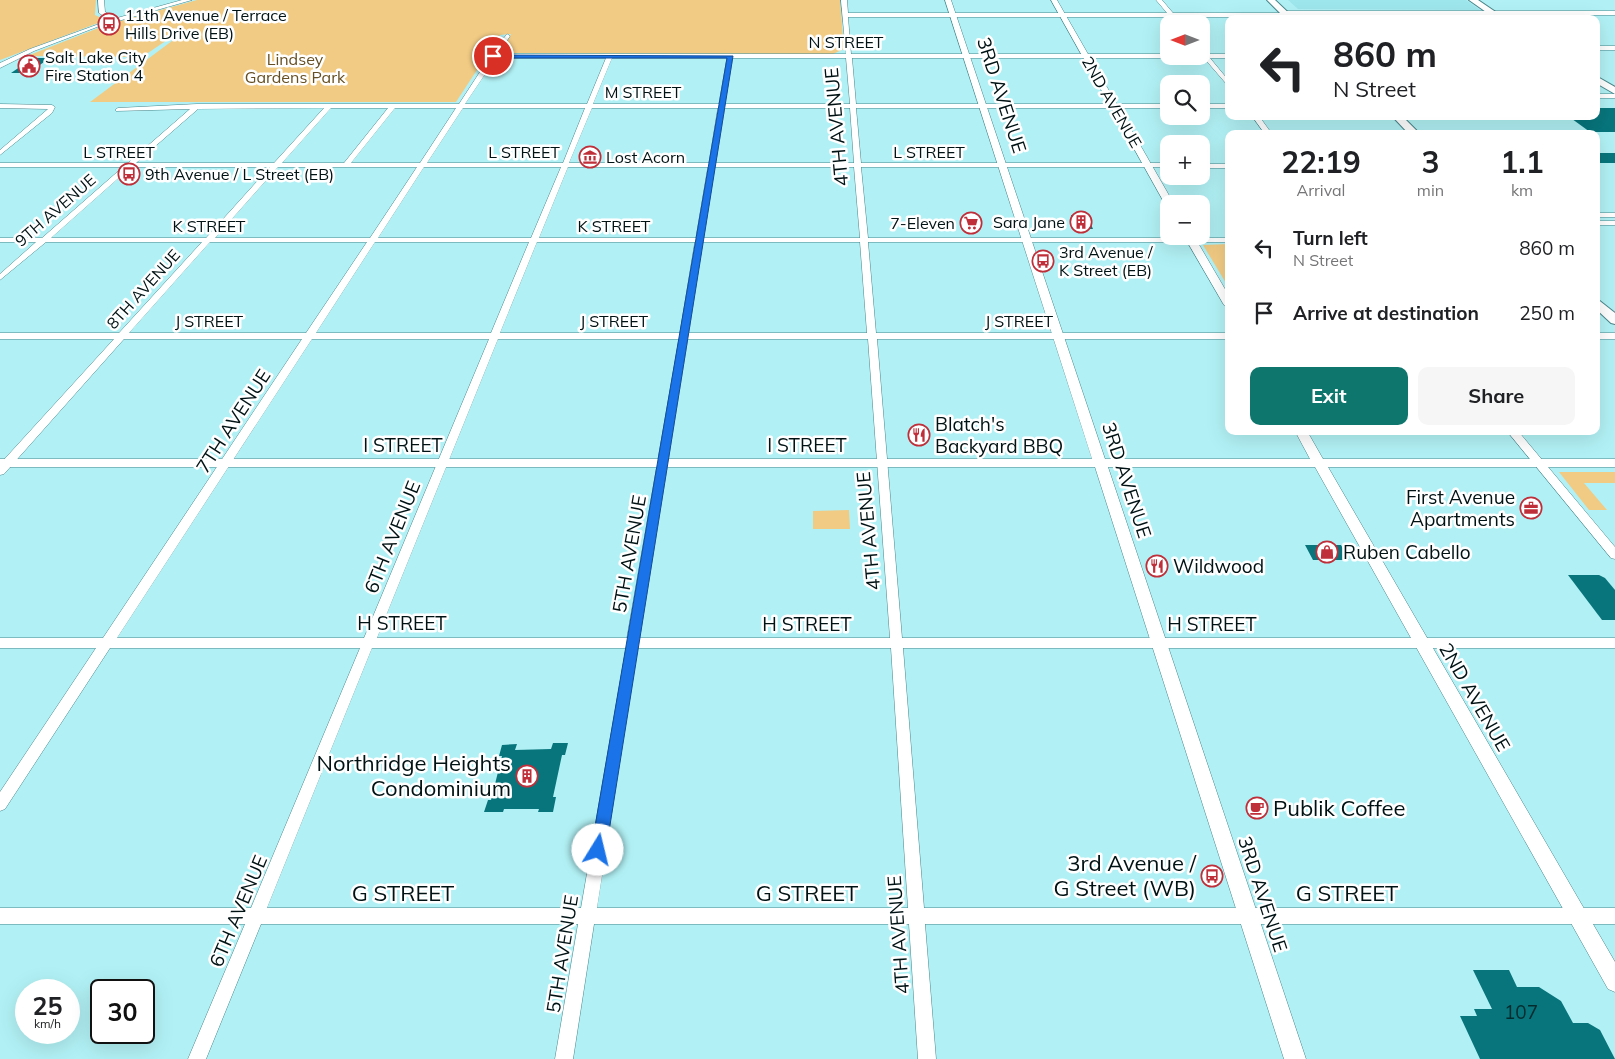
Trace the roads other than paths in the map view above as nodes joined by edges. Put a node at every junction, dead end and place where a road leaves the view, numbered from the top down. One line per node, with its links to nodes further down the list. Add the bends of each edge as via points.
1 (101, 0): 19 (street, via 102,13)
2 (189, 0): 19 (street)
3 (844, 0): 11 (street, 4TH AVENUE)
4 (948, 0): 12 (street, 3RD AVENUE)
5 (1054, 0): 13 (street, 2ND AVENUE)
6 (1159, 0): 15 (street)
7 (1271, 0): 17 (main road)
8 (1473, 0): 9 (main road)
9 (1493, 13): 10 (street); 17 (street); 18 (main road)
10 (1615, 13)
11 (846, 15): 12 (street); 28 (street, 4TH AVENUE)
12 (954, 15): 13 (street); 29 (street, 3RD AVENUE)
13 (1062, 15): 14 (street); 30 (street, 2ND AVENUE)
14 (1160, 15)
15 (1172, 15)
16 (1210, 15): 17 (street)
17 (1288, 15)
18 (1496, 15)
19 (116, 20): 33 (street, via 54,41)
20 (506, 36): 25 (street, 7TH AVENUE)
21 (1600, 48): 22 (street)
22 (1615, 48)
23 (1160, 55): 30 (street, N STREET)
24 (1210, 55): 31 (street, N STREET)
25 (493, 56): 26 (street, N STREET); 43 (street, 7TH AVENUE)
26 (610, 56): 27 (street, N STREET); 44 (street, 6TH AVENUE)
27 (730, 56): 28 (street, N STREET); 45 (street, 5TH AVENUE)
28 (848, 56): 29 (street, N STREET); 46 (street, 4TH AVENUE)
29 (966, 56): 30 (street, N STREET); 47 (street, 3RD AVENUE)
30 (1086, 56): 48 (street, 2ND AVENUE)
31 (1225, 56)
32 (1210, 64): 34 (street)
33 (0, 66)
34 (1225, 81)
35 (1600, 82): 36 (main road)
36 (1615, 91)
37 (1600, 96): 38 (street)
38 (1615, 96)
39 (0, 106): 57 (street, via 52,107)
40 (197, 106): 41 (street, M STREET); 52 (street, M STREET); 59 (street, 9TH AVENUE)
41 (329, 106): 42 (street, M STREET); 60 (street, 8TH AVENUE)
42 (393, 106): 43 (street, M STREET); 61 (street)
43 (460, 106): 44 (street, M STREET); 62 (street, 7TH AVENUE)
44 (591, 106): 45 (street, M STREET); 63 (street, 6TH AVENUE)
45 (722, 106): 46 (street, M STREET); 64 (street, 5TH AVENUE)
46 (853, 106): 47 (street, M STREET); 65 (street, 4TH AVENUE)
47 (983, 106): 48 (street, M STREET); 66 (street, 3RD AVENUE)
48 (1114, 106): 49 (street, M STREET); 67 (street, 2ND AVENUE)
49 (1160, 106)
50 (1210, 106): 51 (street)
51 (1225, 106)
52 (118, 110)
53 (1258, 120): 55 (street)
54 (1400, 120): 56 (main road)
55 (1266, 130)
56 (1411, 130)
57 (0, 154)
58 (0, 165): 59 (street, L STREET)
59 (130, 165): 60 (street, L STREET); 78 (street, 9TH AVENUE)
60 (275, 166): 61 (street, L STREET); 79 (street, 8TH AVENUE)
61 (346, 166): 62 (street, L STREET)
62 (422, 166): 63 (street, L STREET); 80 (street, 7TH AVENUE)
63 (566, 166): 64 (street, L STREET); 81 (street, 6TH AVENUE)
64 (713, 166): 65 (street, L STREET); 82 (street, 5TH AVENUE)
65 (857, 166): 66 (street, L STREET); 83 (street, 4TH AVENUE)
66 (1002, 166): 67 (street, L STREET); 84 (street, 3RD AVENUE)
67 (1148, 166): 68 (street, L STREET); 71 (street, 2ND AVENUE)
68 (1160, 166)
69 (1210, 166): 70 (street)
70 (1225, 166)
71 (1165, 195)
72 (1600, 216): 73 (street)
73 (1614, 218): 74 (street)
74 (1600, 222)
75 (1160, 238): 84 (street, K STREET)
76 (1210, 239): 85 (street, K STREET)
77 (0, 240): 78 (street, K STREET)
78 (44, 240): 79 (street, K STREET); 87 (street, 9TH AVENUE)
79 (208, 240): 80 (street, K STREET); 92 (street, 8TH AVENUE)
80 (372, 240): 81 (street, K STREET); 93 (street, 7TH AVENUE)
81 (535, 240): 82 (street, K STREET); 94 (street, 6TH AVENUE)
82 (700, 240): 83 (street, K STREET); 95 (street, 5TH AVENUE)
83 (864, 240): 84 (street, K STREET); 96 (street, 4TH AVENUE)
84 (1026, 240): 97 (street, 3RD AVENUE)
85 (1225, 240)
86 (1194, 245): 88 (street)
87 (0, 278)
88 (1225, 298)
89 (1600, 306): 90 (main road)
90 (1615, 320)
91 (0, 336): 92 (street, J STREET)
92 (121, 336): 93 (street, J STREET); 111 (street, 8TH AVENUE)
93 (310, 336): 94 (street, J STREET); 108 (street, 7TH AVENUE)
94 (496, 336): 95 (street, J STREET); 109 (street, 6TH AVENUE)
95 (685, 336): 96 (street, J STREET); 103 (street, 5TH AVENUE)
96 (871, 336): 97 (street, J STREET); 104 (street, 4TH AVENUE)
97 (1058, 336): 98 (street, J STREET); 110 (street, 3RD AVENUE)
98 (1225, 336)
99 (1600, 336): 100 (street)
100 (1615, 336)
101 (1303, 435): 105 (street, 2ND AVENUE)
102 (1515, 435): 106 (street)
103 (663, 463): 104 (street, I STREET); 109 (street, I STREET); 117 (street, 5TH AVENUE)
104 (882, 463): 110 (street, I STREET); 118 (street, 4TH AVENUE)
105 (1319, 463): 106 (street, I STREET); 110 (street, I STREET); 114 (street, 2ND AVENUE)
106 (1539, 463): 107 (street, I STREET); 112 (street)
107 (1615, 463)
108 (226, 464): 109 (street, I STREET); 111 (street, I STREET); 116 (street, 7TH AVENUE)
109 (443, 464): 113 (street, 6TH AVENUE)
110 (1100, 464): 119 (street, 3RD AVENUE)
111 (2, 466)
112 (1615, 555)
113 (369, 642): 116 (street, H STREET); 117 (street, H STREET); 122 (street, 6TH AVENUE)
114 (1421, 642): 119 (street, H STREET); 120 (street, H STREET); 124 (street, 2ND AVENUE)
115 (0, 643): 116 (street, H STREET)
116 (106, 643): 121 (street, 7TH AVENUE)
117 (633, 643): 118 (street, H STREET); 126 (street, 5TH AVENUE)
118 (895, 643): 119 (street, H STREET); 127 (street, 4TH AVENUE)
119 (1158, 643): 123 (street, 3RD AVENUE)
120 (1615, 643)
121 (0, 804)
122 (256, 915): 125 (street, G STREET); 126 (street, G STREET); 130 (street, 6TH AVENUE)
123 (1247, 915): 124 (street, G STREET); 127 (street, G STREET); 133 (street, 3RD AVENUE)
124 (1576, 915): 128 (street, G STREET); 129 (street, 2ND AVENUE)
125 (0, 916)
126 (588, 916): 127 (street, G STREET); 131 (street, 5TH AVENUE)
127 (916, 916): 132 (street, 4TH AVENUE)
128 (1615, 916)
129 (1615, 982)
130 (197, 1059)
131 (564, 1059)
132 (927, 1059)
133 (1295, 1059)

